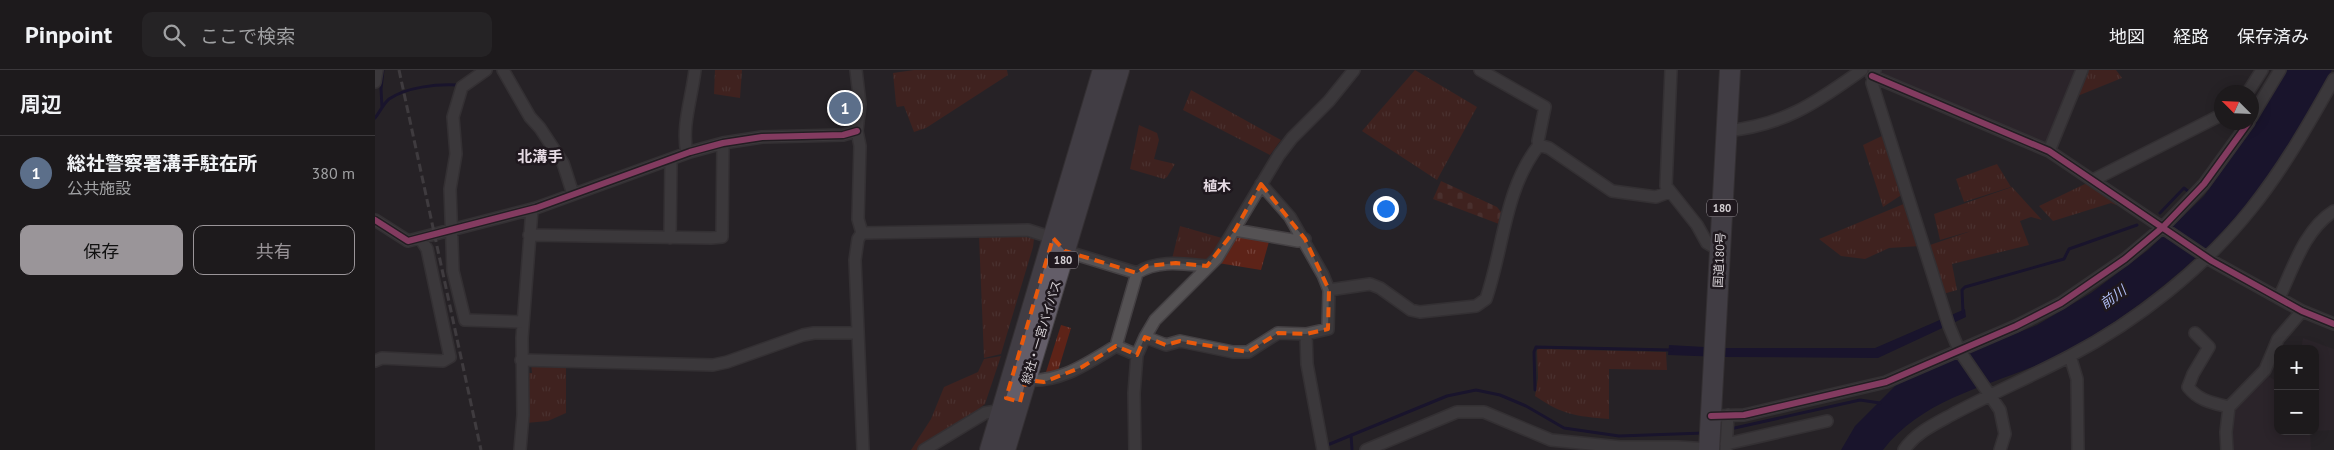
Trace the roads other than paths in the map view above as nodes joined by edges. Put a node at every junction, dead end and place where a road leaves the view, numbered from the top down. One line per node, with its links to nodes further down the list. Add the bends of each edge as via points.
1 (377, 70): 17 (street)
2 (486, 70): 37 (street, via 462,87 453,117 456,154 450,189)
3 (503, 70): 32 (street, via 529,117 563,163)
4 (695, 70): 27 (street, via 685,131)
5 (857, 70): 22 (street, via 860,104)
6 (1103, 70): 44 (highway, 総社・一宮バイパス / 180)
7 (1119, 70): 44 (highway, 総社・一宮バイパス / 180)
8 (1354, 70): 30 (street, via 1292,138)
9 (1480, 70): 25 (street, via 1545,107)
10 (1671, 70): 31 (street, via 1666,186)
11 (1729, 70): 23 (highway, 国道180号 / 180)
12 (2083, 70): 26 (street)
13 (2262, 70): 18 (street)
14 (2280, 70): 19 (street)
15 (1870, 72): 23 (street, via 1787,117 1747,129); 26 (street); 59 (street)
16 (2334, 79): 46 (street, via 2264,191 2250,210)
17 (375, 82)
18 (2252, 85)
19 (2259, 105)
20 (2214, 119): 29 (street)
21 (2243, 130): 36 (street, via 2204,184)
22 (857, 131): 24 (street, via 843,135 762,137); 39 (street, via 860,146 858,219)
23 (1726, 131): 45 (highway, 国道180号 / 180)
24 (723, 143): 27 (street); 42 (street, via 721,237)
25 (1539, 145): 31 (street, via 1549,148 1612,191 1656,197); 49 (street, via 1524,169 1508,207 1488,292 1480,305 1415,311 1370,284)
26 (2049, 151): 29 (street)
27 (687, 153): 28 (street)
28 (671, 160): 32 (street); 42 (street)
29 (2093, 180): 36 (street)
30 (1261, 184): 38 (street); 43 (street, via 1290,216)
31 (1669, 192): 45 (street, via 1697,225 1707,243)
32 (573, 194): 33 (street)
33 (532, 209): 37 (street); 40 (street)
34 (2334, 211): 50 (street, via 2323,218 2312,232)
35 (375, 220): 41 (street, via 408,241)
36 (2164, 228): 46 (street); 59 (street, via 2061,302 2017,326)
37 (451, 230): 41 (street); 52 (street, via 453,271 465,320)
38 (1235, 230): 43 (street); 47 (street, via 1217,258)
39 (862, 233): 44 (street, via 1028,230); 54 (street, via 855,260)
40 (529, 234): 42 (street); 52 (street)
41 (420, 238): 63 (street, via 427,249 449,358 443,361 382,358)
42 (670, 238)
43 (1305, 239): 49 (street)
44 (1059, 245): 48 (street); 64 (highway, 総社・一宮バイパス / 180); 66 (highway, 総社・一宮バイパス / 180)
45 (1719, 250): 68 (highway, 国道180号 / 180, via 1714,352)
46 (2205, 255): 50 (street); 61 (street, via 2146,309)
47 (1207, 266): 48 (street, via 1176,263 1147,266); 57 (street, via 1155,320)
48 (1137, 273): 58 (street)
49 (1329, 290): 55 (street, via 1328,330)
50 (2279, 298): 51 (street)
51 (2302, 311): 53 (street); 67 (street, via 2278,340 2265,370)
52 (523, 322): 62 (street)
53 (2334, 324)
54 (857, 333): 62 (street, via 803,335 713,365); 72 (street)
55 (1306, 334): 57 (street, via 1277,333 1248,352 1180,341 1166,345); 77 (street, via 1307,364)
56 (2195, 334): 67 (street, via 2209,347 2188,387 2206,402)
57 (1145, 337): 60 (street)
58 (1116, 346): 60 (street); 64 (street, via 1082,367 1044,382)
59 (1959, 351): 65 (street); 68 (street, via 1886,382)
60 (1137, 355): 76 (street)
61 (2070, 356): 65 (street); 81 (street, via 2077,379)
62 (521, 360): 71 (street, via 523,414)
63 (375, 361)
64 (1026, 380): 66 (highway, 総社・一宮バイパス / 180)
65 (1987, 392): 79 (street, via 1925,429); 80 (street, via 2000,410 2004,424)
66 (1009, 404): 73 (street, via 985,413); 74 (highway, 総社・一宮バイパス / 180); 75 (highway, 総社・一宮バイパス / 180)
67 (2229, 407): 82 (street)
68 (1719, 418): 70 (highway, 国道180号 / 180)
69 (1827, 421): 70 (street)
70 (1718, 446): 78 (street, via 1620,447 1551,440 1484,412 1457,412)
71 (520, 450)
72 (863, 450)
73 (923, 450)
74 (990, 450)
75 (1005, 450)
76 (1135, 450)
77 (1323, 450)
78 (1366, 450)
79 (1904, 450)
80 (2001, 450)
81 (2078, 450)
82 (2227, 450)

